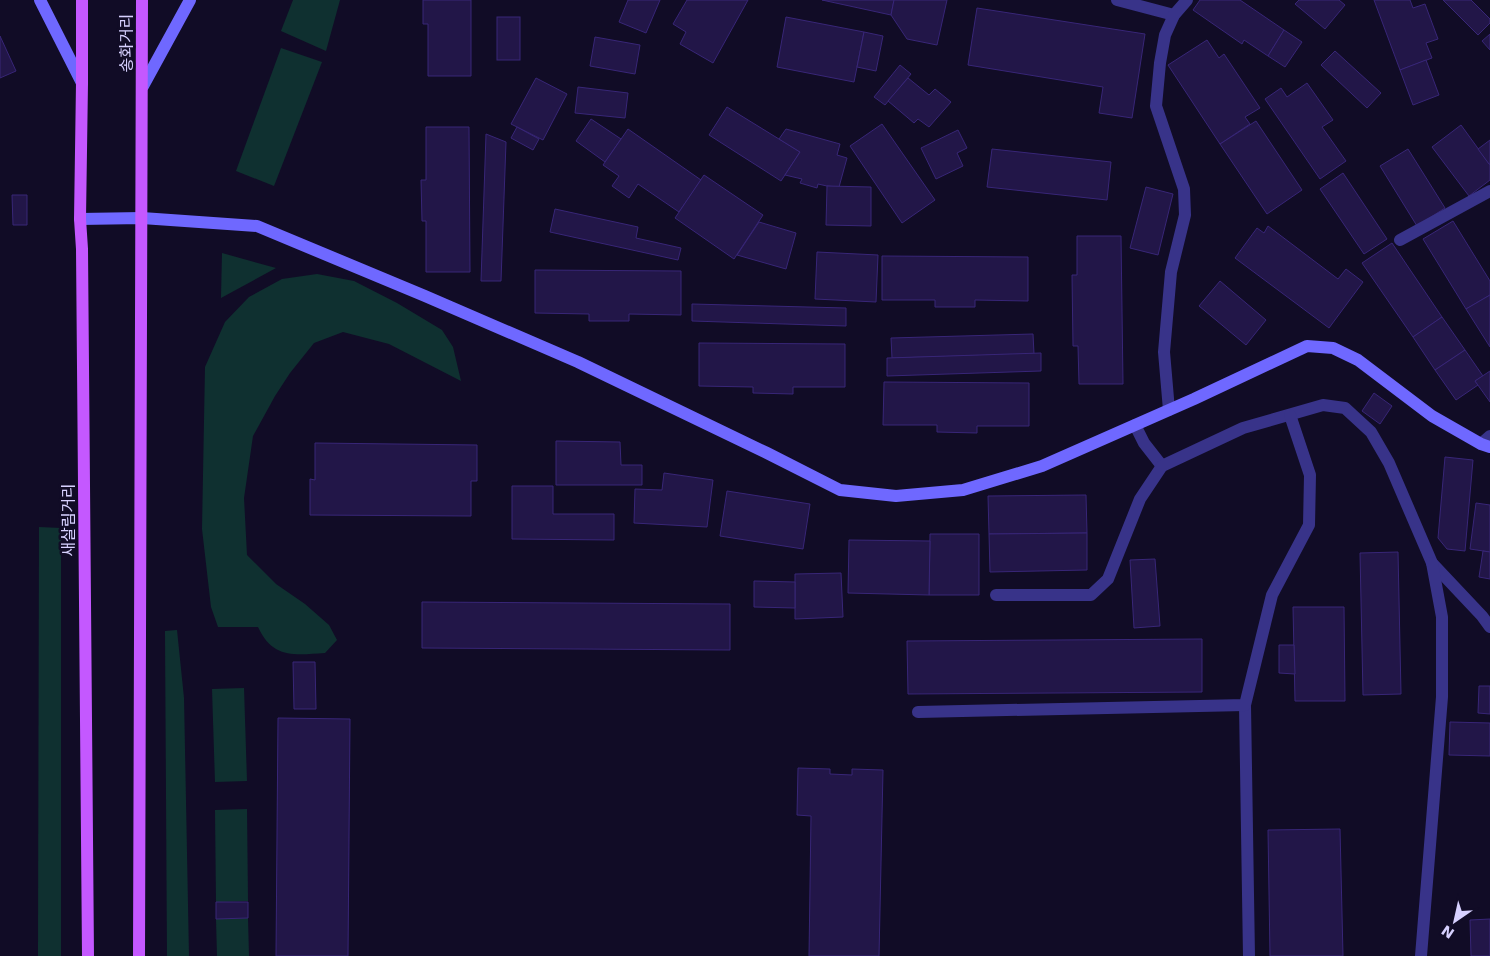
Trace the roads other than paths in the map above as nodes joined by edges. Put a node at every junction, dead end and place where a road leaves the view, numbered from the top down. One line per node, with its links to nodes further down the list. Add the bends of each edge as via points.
1 (40, 0): 8 (street)
2 (82, 0): 8 (main road)
3 (142, 0): 9 (main road, 송화거리)
4 (190, 0): 9 (street)
5 (1117, 0): 7 (street)
6 (1186, 0): 7 (street)
7 (1174, 15): 14 (street, via 1165,35 1156,106 1184,189 1185,215 1171,272 1164,352)
8 (82, 83): 12 (main road, 새살림거리)
9 (143, 86): 11 (main road)
10 (1490, 190): 13 (street)
11 (142, 218): 12 (street); 16 (street, via 257,226 578,362 840,490 896,496 962,490 1042,466); 25 (main road)
12 (80, 219): 24 (main road, 새살림거리)
13 (1400, 240)
14 (1169, 410): 16 (street); 17 (street, via 1307,346 1333,348 1358,360 1432,416)
15 (1290, 415): 18 (street, via 1243,428); 19 (street, via 1323,406 1345,408 1371,432 1389,464); 22 (street, via 1310,475 1309,525 1272,595)
16 (1135, 425): 18 (street)
17 (1487, 442)
18 (1162, 466): 20 (street, via 1140,500 1108,579 1091,595)
19 (1432, 563): 21 (street); 27 (street, via 1442,617 1442,697)
20 (996, 595)
21 (1490, 627)
22 (1245, 705): 23 (street); 26 (street)
23 (918, 712)
24 (88, 956)
25 (139, 956)
26 (1249, 956)
27 (1421, 956)

